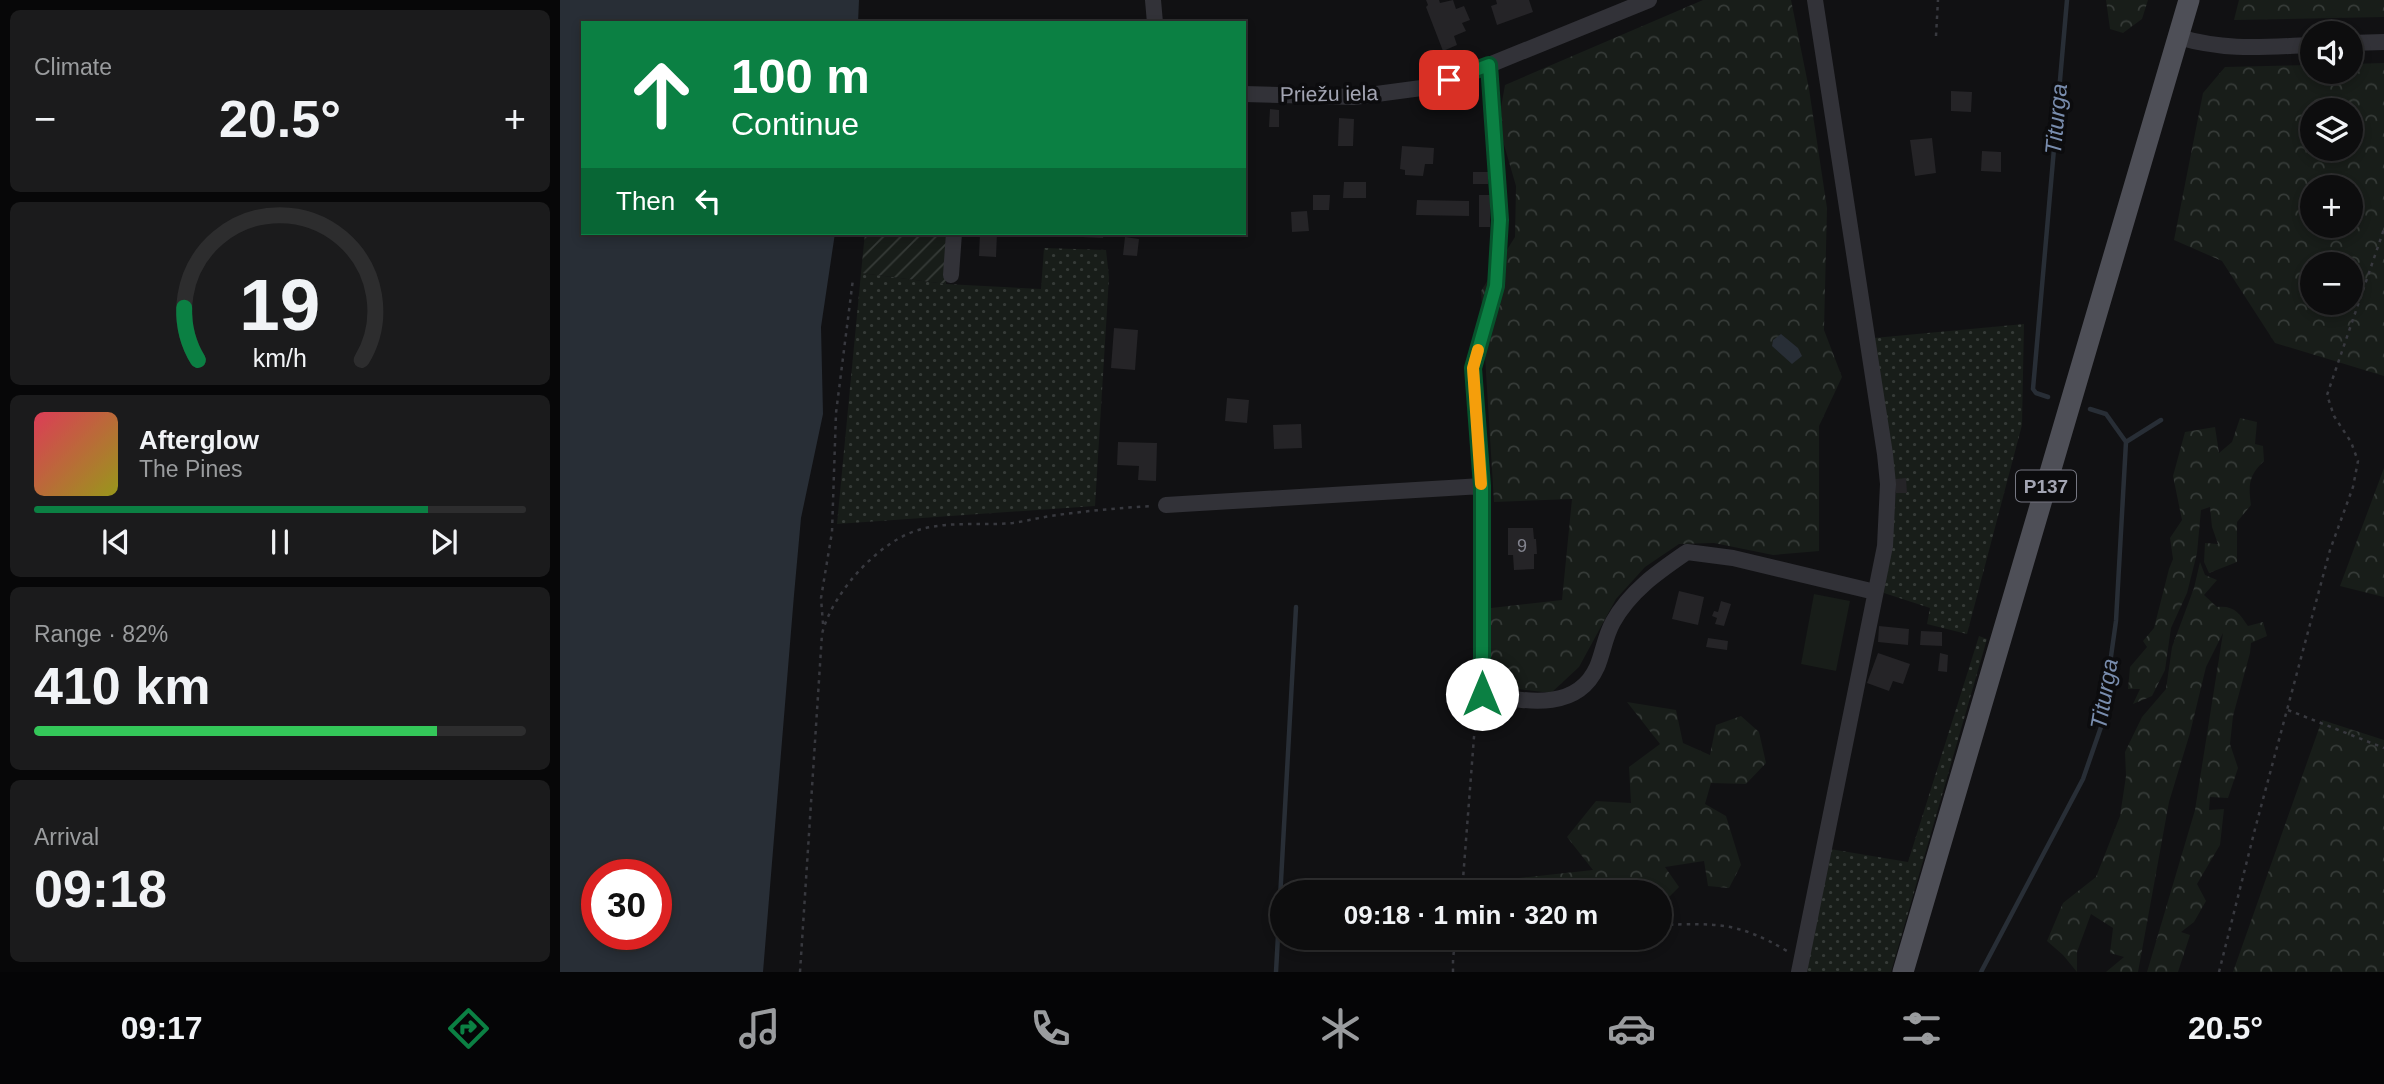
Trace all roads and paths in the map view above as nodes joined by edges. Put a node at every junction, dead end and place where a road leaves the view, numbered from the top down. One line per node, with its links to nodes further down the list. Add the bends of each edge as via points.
1 (1153, 0): 6 (street)
2 (1649, 0): 12 (street, Priežu iela)
3 (1815, 0): 20 (street, via 1885,454 1885,545)
4 (1938, 0): 7 (path)
5 (2189, 0): 8 (main road, P137)
6 (1155, 21)
7 (1936, 36)
8 (2178, 37): 11 (street, via 2233,48); 31 (main road, P137)
9 (2384, 42): 10 (street)
10 (2363, 43)
11 (2300, 45)
12 (1489, 65): 13 (street, Priežu iela, via 1429,87 1354,97); 18 (street, via 1500,220 1496,286 1473,368)
13 (1246, 94)
14 (2384, 229): 23 (path, via 2328,395 2333,416 2358,461)
15 (954, 235): 16 (street)
16 (951, 275)
17 (853, 279): 21 (path, via 836,413 832,532 821,598)
18 (1482, 486): 19 (street); 22 (street)
19 (1166, 505): 21 (path, via 924,528 904,535 850,580)
20 (1875, 592): 22 (street, via 1733,558 1686,552 1628,599 1612,623 1596,669 1566,699 1527,701); 28 (street)
21 (824, 627): 29 (path)
22 (1482, 694): 25 (path, via 1474,737)
23 (2288, 710): 24 (path); 32 (path)
24 (2384, 748)
25 (1463, 880)
26 (1672, 925): 28 (path, via 1737,927 1766,938)
27 (1455, 950): 30 (path)
28 (1801, 966)
29 (800, 972)
30 (1453, 972)
31 (1903, 972)
32 (2219, 972)

